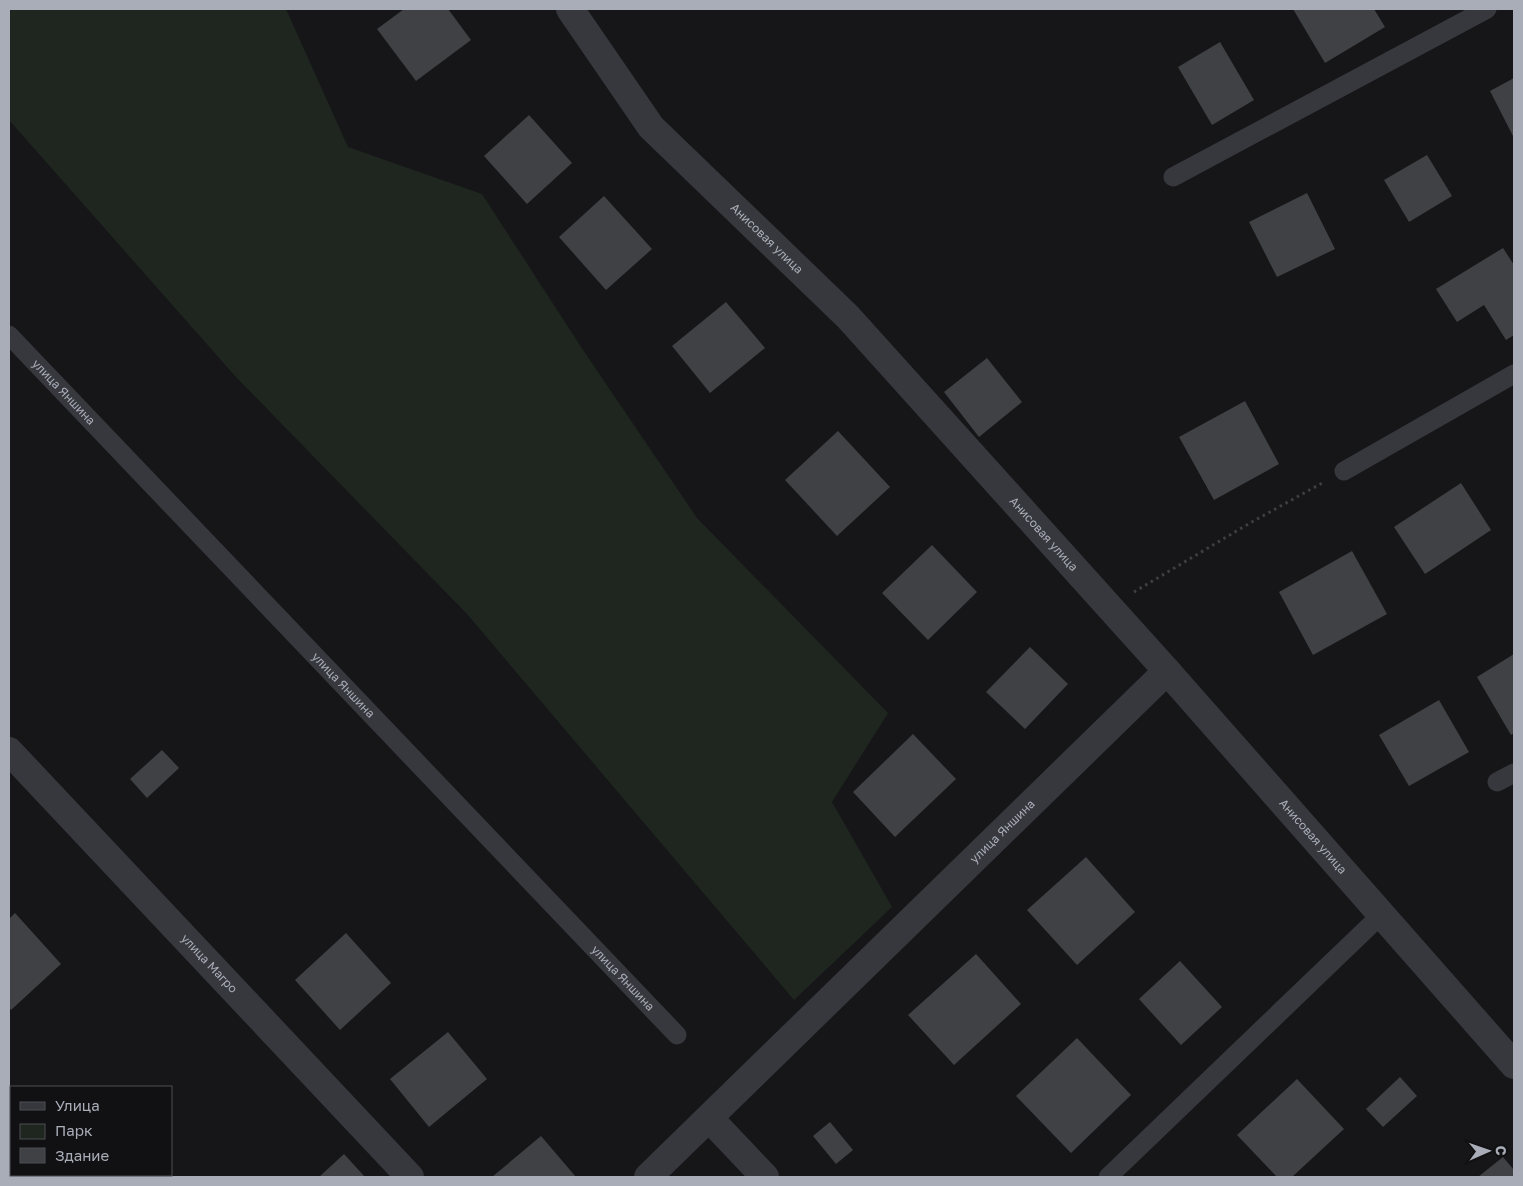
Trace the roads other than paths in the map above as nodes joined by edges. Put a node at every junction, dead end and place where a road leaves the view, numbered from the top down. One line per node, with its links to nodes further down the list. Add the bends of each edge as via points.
1 (570, 9): 7 (street, Анисовая улица, via 650,127 848,318)
2 (1487, 9): 3 (lane)
3 (1173, 178)
4 (9, 335): 12 (lane, улица Яншина)
5 (1514, 374): 6 (lane)
6 (1344, 471)
7 (1167, 671): 11 (street, Анисовая улица); 14 (street, улица Яншина)
8 (9, 751): 15 (street, улица Магро)
9 (1514, 773): 10 (lane)
10 (1497, 782)
11 (1382, 914): 13 (street, Анисовая улица); 18 (lane)
12 (677, 1035)
13 (1514, 1065)
14 (709, 1118): 16 (street, улица Яншина); 17 (street)
15 (410, 1177)
16 (648, 1177)
17 (764, 1177)
18 (1108, 1177)

